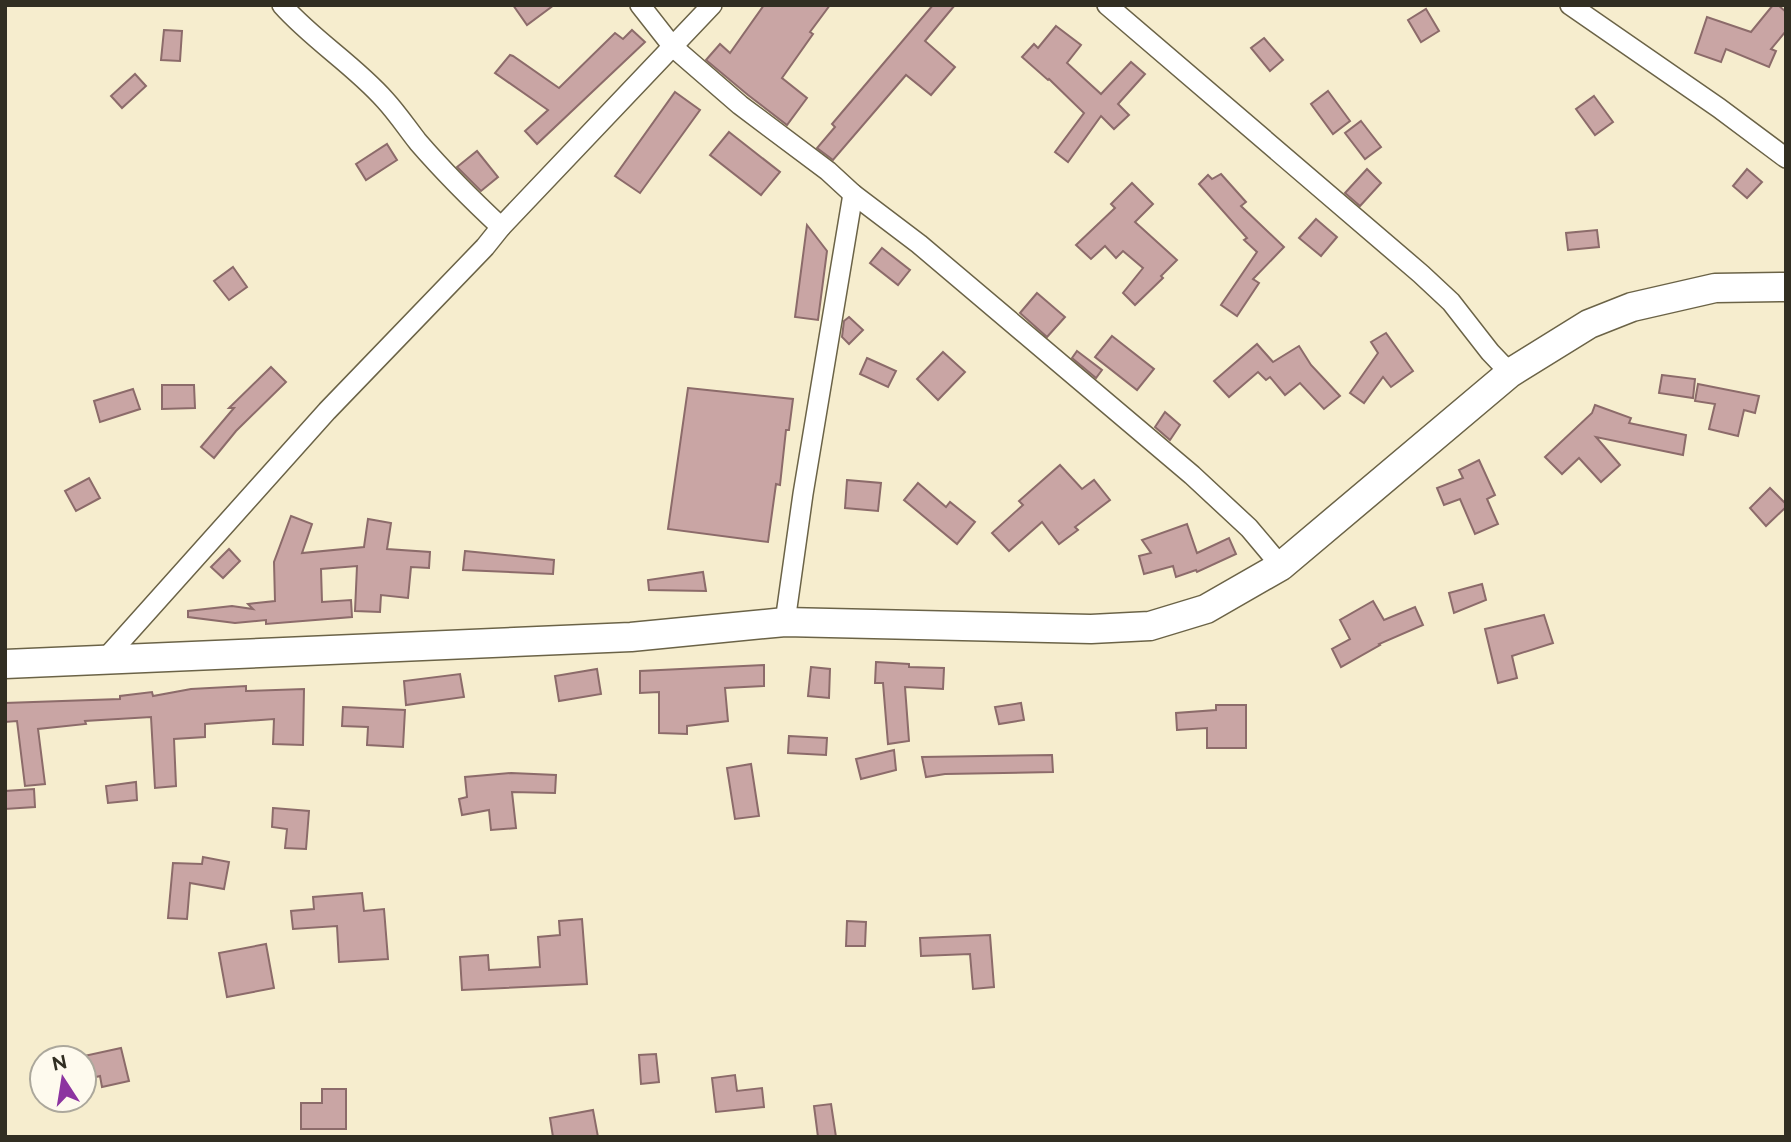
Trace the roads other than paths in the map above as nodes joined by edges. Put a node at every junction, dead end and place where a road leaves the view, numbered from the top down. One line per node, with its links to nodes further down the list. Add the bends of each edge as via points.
1 (282, 5): 9 (street, via 385,99 471,200)
2 (640, 5): 6 (street)
3 (712, 5): 6 (street)
4 (1107, 5): 11 (street, via 1421,274)
5 (1570, 5): 7 (street)
6 (673, 47): 8 (street); 9 (street)
7 (1786, 158)
8 (853, 194): 12 (street, via 919,244 1192,475 1249,528); 13 (street)
9 (501, 226): 14 (street, via 318,420)
10 (1786, 287): 11 (street, via 1715,288 1632,307 1589,324)
11 (1510, 373): 12 (street)
12 (1281, 566): 13 (street, via 1206,609 1150,626 1091,629)
13 (785, 622): 14 (street, via 631,637)
14 (104, 660): 15 (street)
15 (5, 664)

